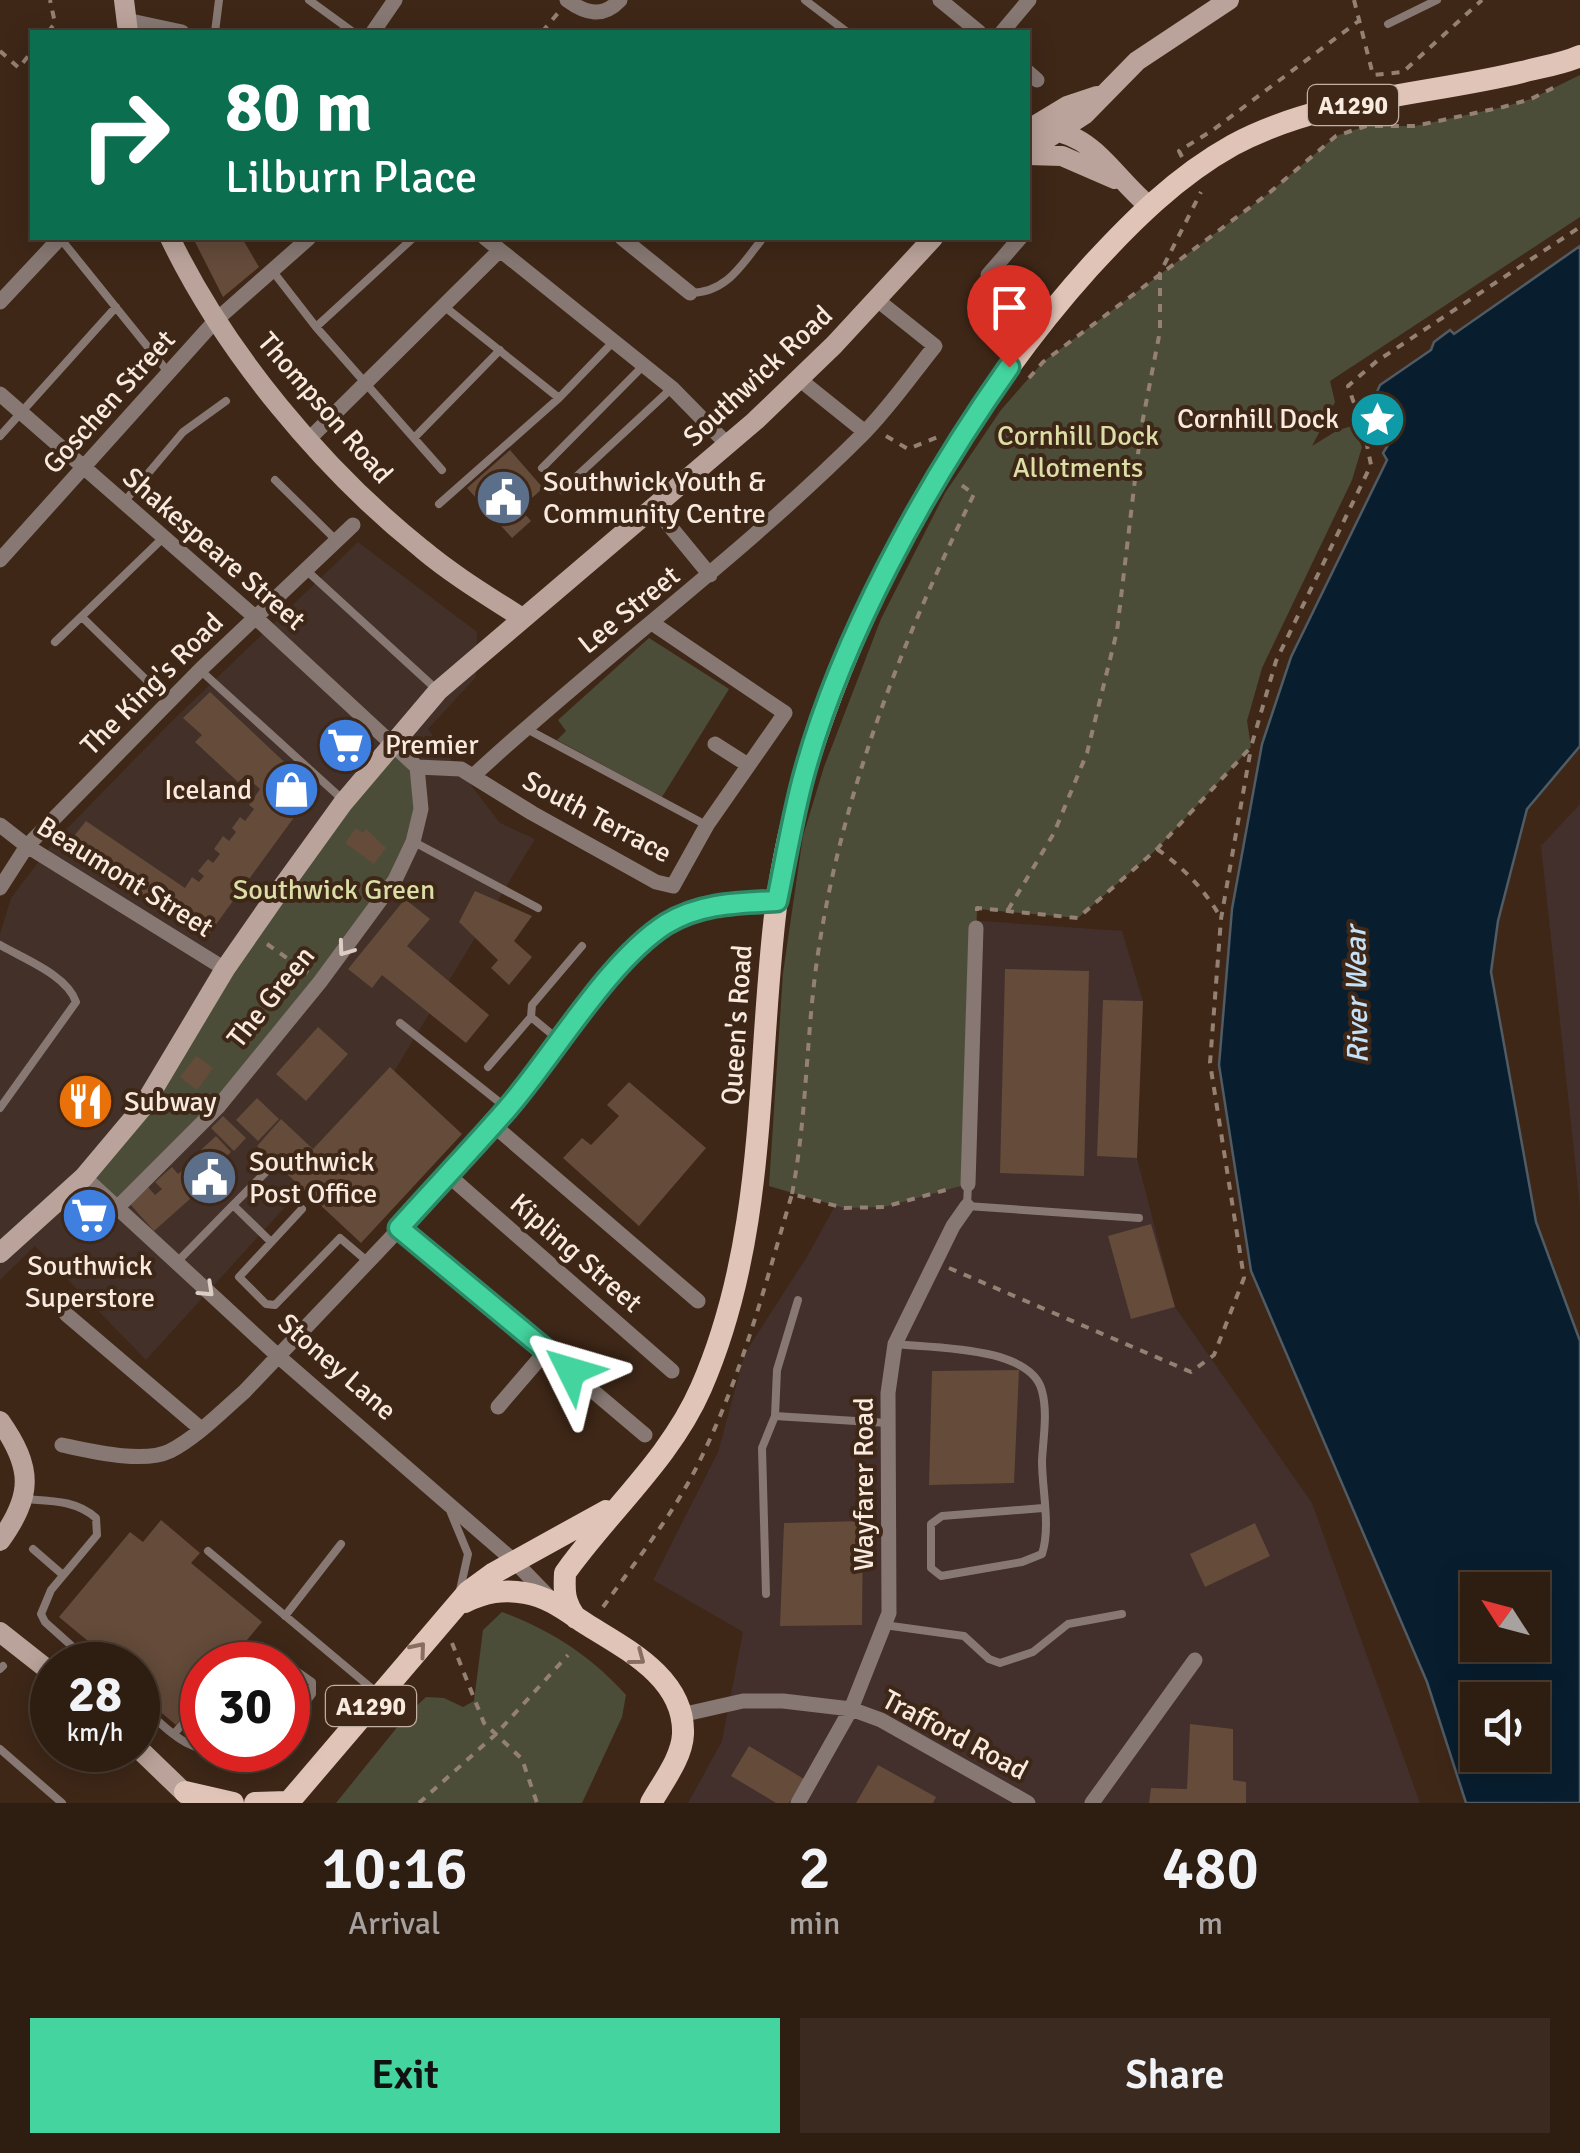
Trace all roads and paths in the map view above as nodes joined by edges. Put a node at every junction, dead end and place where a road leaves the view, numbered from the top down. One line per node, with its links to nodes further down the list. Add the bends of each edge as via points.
1 (50, 0): 16 (path, via 55,24)
2 (219, 0): 18 (lane)
3 (309, 0): 19 (lane)
4 (395, 0): 20 (street)
5 (567, 0): 6 (street, via 596,13); 21 (path)
6 (620, 0)
7 (806, 0): 22 (lane)
8 (940, 0): 23 (street)
9 (1029, 0): 24 (street)
10 (1230, 0): 29 (street, via 1137,61)
11 (1354, 0): 13 (path, via 1373,76 1402,72)
12 (1437, 0): 15 (lane)
13 (1482, 0)
14 (126, 18): 17 (street)
15 (1388, 24)
16 (50, 30)
17 (174, 30)
18 (216, 30)
19 (349, 30)
20 (374, 30)
21 (544, 30)
22 (844, 30)
23 (976, 30)
24 (1004, 30)
25 (0, 50): 26 (path, via 19,68)
26 (30, 54)
27 (1580, 56): 36 (main road, A1290, via 1266,128)
28 (1563, 83): 50 (path, via 1503,107 1336,136)
29 (1104, 94): 30 (street); 32 (street)
30 (1030, 129)
31 (1030, 130): 32 (street)
32 (1062, 132): 33 (street); 35 (street, via 1102,156)
33 (1030, 152)
34 (1030, 153): 35 (street, via 1062,156)
35 (1121, 182): 36 (street)
36 (1149, 206): 76 (main road, Queen's Road / A1290, via 1027,342)
37 (1580, 226): 103 (path, via 1348,386 1372,466 1276,661)
38 (58, 240): 54 (street)
39 (62, 240): 56 (lane)
40 (171, 240): 57 (street, Thompson Road)
41 (303, 240): 49 (street, Goschen Street)
42 (411, 240): 58 (lane)
43 (488, 240): 48 (street)
44 (624, 240): 52 (street)
45 (761, 240): 52 (lane, via 728,282 709,293)
46 (931, 240): 53 (street, Southwick Road)
47 (1018, 240): 51 (street)
48 (500, 250): 55 (street); 59 (street)
49 (271, 269): 57 (street, Goschen Street); 58 (lane)
50 (1160, 273): 65 (path, via 1043,362); 116 (path, via 1160,331 1117,631 1087,753 1054,833)
51 (988, 275)
52 (690, 293)
53 (876, 299): 63 (street, Southwick Road); 71 (street, Lee Street, via 935,346)
54 (0, 302)
55 (444, 306): 60 (lane); 64 (street)
56 (116, 307): 62 (lane); 70 (lane)
57 (215, 321): 62 (street, Goschen Street); 74 (street, Thompson Road)
58 (316, 327): 64 (lane)
59 (614, 341): 61 (street); 68 (lane)
60 (500, 350): 68 (lane); 73 (lane)
61 (644, 365): 66 (street); 78 (lane)
62 (168, 372): 77 (street, Goschen Street)
63 (799, 379): 71 (street); 75 (street, Southwick Road)
64 (366, 386): 73 (lane); 74 (street)
65 (1022, 386)
66 (672, 388): 75 (street); 82 (lane)
67 (0, 394): 70 (street, Shakespeare Street)
68 (559, 398): 84 (lane)
69 (226, 401): 83 (lane, via 184,432)
70 (22, 413): 72 (lane); 77 (street, Shakespeare Street)
71 (867, 430): 76 (path, via 908,449 942,436); 91 (street, Lee Street)
72 (0, 436)
73 (414, 438): 79 (lane)
74 (308, 440): 94 (street, Thompson Road, via 396,528)
75 (728, 445): 85 (street, Southwick Road)
76 (958, 445): 114 (main road, Queen's Road / A1290, via 916,514 828,703 802,780)
77 (85, 468): 83 (street, Shakespeare Street); 89 (street, Goschen Street)
78 (542, 468)
79 (442, 470)
80 (276, 480): 88 (lane)
81 (956, 481): 135 (path, via 974,494 880,707 839,845 817,962)
82 (562, 490)
83 (124, 502): 87 (street, Shakespeare Street)
84 (439, 504)
85 (655, 508): 91 (street); 94 (street, Southwick Road)
86 (353, 525): 88 (street, The King's Road)
87 (164, 538): 92 (lane); 93 (street, Shakespeare Street)
88 (337, 540): 90 (street, The King's Road)
89 (0, 560)
90 (306, 570): 93 (street, The King's Road); 98 (lane)
91 (710, 576): 95 (street, Lee Street)
92 (82, 617): 96 (lane); 99 (lane)
93 (254, 617): 97 (street, The King's Road); 102 (street, Shakespeare Street)
94 (522, 618): 98 (street, Southwick Road)
95 (652, 623): 100 (street, Lee Street); 104 (street, South Terrace, via 785,713)
96 (55, 642)
97 (200, 670): 99 (street, The King's Road); 107 (lane)
98 (438, 691): 102 (street, Southwick Road)
99 (168, 702): 111 (street, The King's Road)
100 (525, 728): 106 (street, Lee Street); 109 (lane)
101 (715, 744): 104 (street)
102 (392, 745): 105 (street); 107 (street, Southwick Road)
103 (1251, 746): 112 (path); 117 (path)
104 (748, 765): 109 (street, South Terrace)
105 (418, 767): 106 (street, South Terrace); 110 (street, The Green, via 421,809)
106 (473, 776): 109 (street, South Terrace, via 673,886)
107 (344, 801): 119 (street, Southwick Road)
108 (0, 825): 111 (street, Beaumont Street)
109 (707, 825)
110 (412, 842): 115 (lane); 123 (street, The Green, one-way to 123, via 396,880)
111 (27, 846): 113 (street, The King's Road); 122 (street, Beaumont Street)
112 (1157, 850): 116 (path, via 1078,918); 117 (path, via 1204,890)
113 (0, 888)
114 (777, 901): 126 (street, via 709,906 665,925 634,950); 163 (main road, Queen's Road / A1290, via 759,1138 736,1280 700,1391 651,1470)
115 (538, 908)
116 (1007, 911): 118 (path, via 977,908)
117 (1221, 918): 146 (path, via 1210,1063 1244,1278 1214,1355 1191,1372)
118 (976, 928): 134 (street)
119 (250, 932): 122 (street, Southwick Road); 123 (path)
120 (0, 945): 128 (lane, via 59,980 76,1002)
121 (582, 946): 124 (lane, via 532,1005)
122 (225, 969): 133 (street, Southwick Road, via 142,1108)
123 (320, 982): 138 (street, The Green, via 218,1107)
124 (531, 1017): 126 (lane); 127 (lane)
125 (400, 1023): 129 (lane)
126 (560, 1040): 129 (street)
127 (488, 1067)
128 (0, 1108)
129 (508, 1108): 130 (street)
130 (492, 1124): 132 (street); 147 (street)
131 (272, 1166): 136 (lane)
132 (447, 1174): 141 (street); 153 (street, Kipling Street)
133 (84, 1177): 138 (street, Stoney Lane); 143 (street)
134 (968, 1184): 135 (path, via 884,1207 844,1208); 137 (lane)
135 (792, 1194): 173 (path, via 745,1353 703,1456 674,1509)
136 (233, 1205): 142 (lane); 144 (lane)
137 (967, 1206): 140 (lane); 146 (street, Wayfarer Road)
138 (118, 1207): 144 (street, Stoney Lane)
139 (302, 1209): 142 (lane)
140 (1139, 1218)
141 (399, 1228): 145 (street); 151 (street)
142 (271, 1242): 145 (lane, via 239,1277 271,1306 340,1238)
143 (0, 1253)
144 (177, 1262): 152 (street, Stoney Lane, one-way to 152)
145 (367, 1262): 152 (street)
146 (936, 1262): 150 (street, Wayfarer Road)
147 (698, 1300)
148 (798, 1300): 155 (lane, via 778,1370)
149 (66, 1314): 158 (street)
150 (895, 1344): 157 (street, Wayfarer Road); 164 (lane, via 1003,1357 1031,1372 1044,1394)
151 (546, 1350): 154 (street); 159 (street)
152 (278, 1356): 158 (street); 162 (street, Stoney Lane)
153 (672, 1370)
154 (498, 1407)
155 (774, 1416): 157 (lane); 171 (lane, via 762,1448)
156 (0, 1421): 161 (street, via 26,1473)
157 (888, 1423): 178 (street, Wayfarer Road)
158 (201, 1428): 160 (street, via 167,1453 118,1456)
159 (645, 1435)
160 (62, 1445)
161 (24, 1499): 165 (street); 170 (lane, via 68,1502 96,1518 97,1535)
162 (444, 1500): 169 (street, Stoney Lane); 174 (lane, via 468,1554)
163 (622, 1501): 169 (main road, A1290); 177 (main road, A1290, via 566,1573 564,1593)
164 (1043, 1508): 164 (lane, via 1042,1554 941,1576 931,1568 931,1524 942,1516)
165 (0, 1542)
166 (341, 1544): 176 (lane)
167 (32, 1549): 170 (lane)
168 (208, 1551): 176 (lane)
169 (515, 1562): 172 (street, Stoney Lane); 174 (main road, A1290, via 468,1592)
170 (63, 1575): 180 (lane, via 41,1614)
171 (766, 1594)
172 (552, 1601): 174 (main road, A1290, via 500,1591); 177 (main road, A1290)
173 (602, 1607)
174 (448, 1614): 184 (main road, A1290, one-way to 174); 190 (path, via 473,1701)
175 (1122, 1614): 178 (lane, via 1068,1624 1033,1652 1000,1663 964,1636)
176 (284, 1616): 184 (lane)
177 (576, 1618): 186 (main road, A1290, one-way to 186, via 663,1678)
178 (884, 1625): 185 (street, Wayfarer Road)
179 (0, 1632): 182 (street)
180 (67, 1642)
181 (568, 1655): 190 (path)
182 (30, 1656)
183 (1194, 1660): 204 (street)
184 (380, 1695): 195 (main road, A1290)
185 (851, 1710): 186 (street, Trafford Road, via 743,1701); 202 (street, Wayfarer Road); 203 (street, Trafford Road, via 881,1720)
186 (681, 1716): 201 (main road, via 679,1753)
187 (160, 1722): 189 (lane)
188 (180, 1727): 189 (lane)
189 (174, 1734): 191 (lane)
190 (496, 1734): 199 (path); 200 (path, via 522,1759)
191 (180, 1738)
192 (0, 1749): 196 (lane)
193 (160, 1770): 194 (street)
194 (189, 1798): 197 (main road)
195 (288, 1802): 198 (main road)
196 (62, 1803)
197 (233, 1803)
198 (255, 1803)
199 (419, 1803)
200 (537, 1803)
201 (650, 1803)
202 (798, 1803)
203 (1028, 1803)
204 (1092, 1803)

